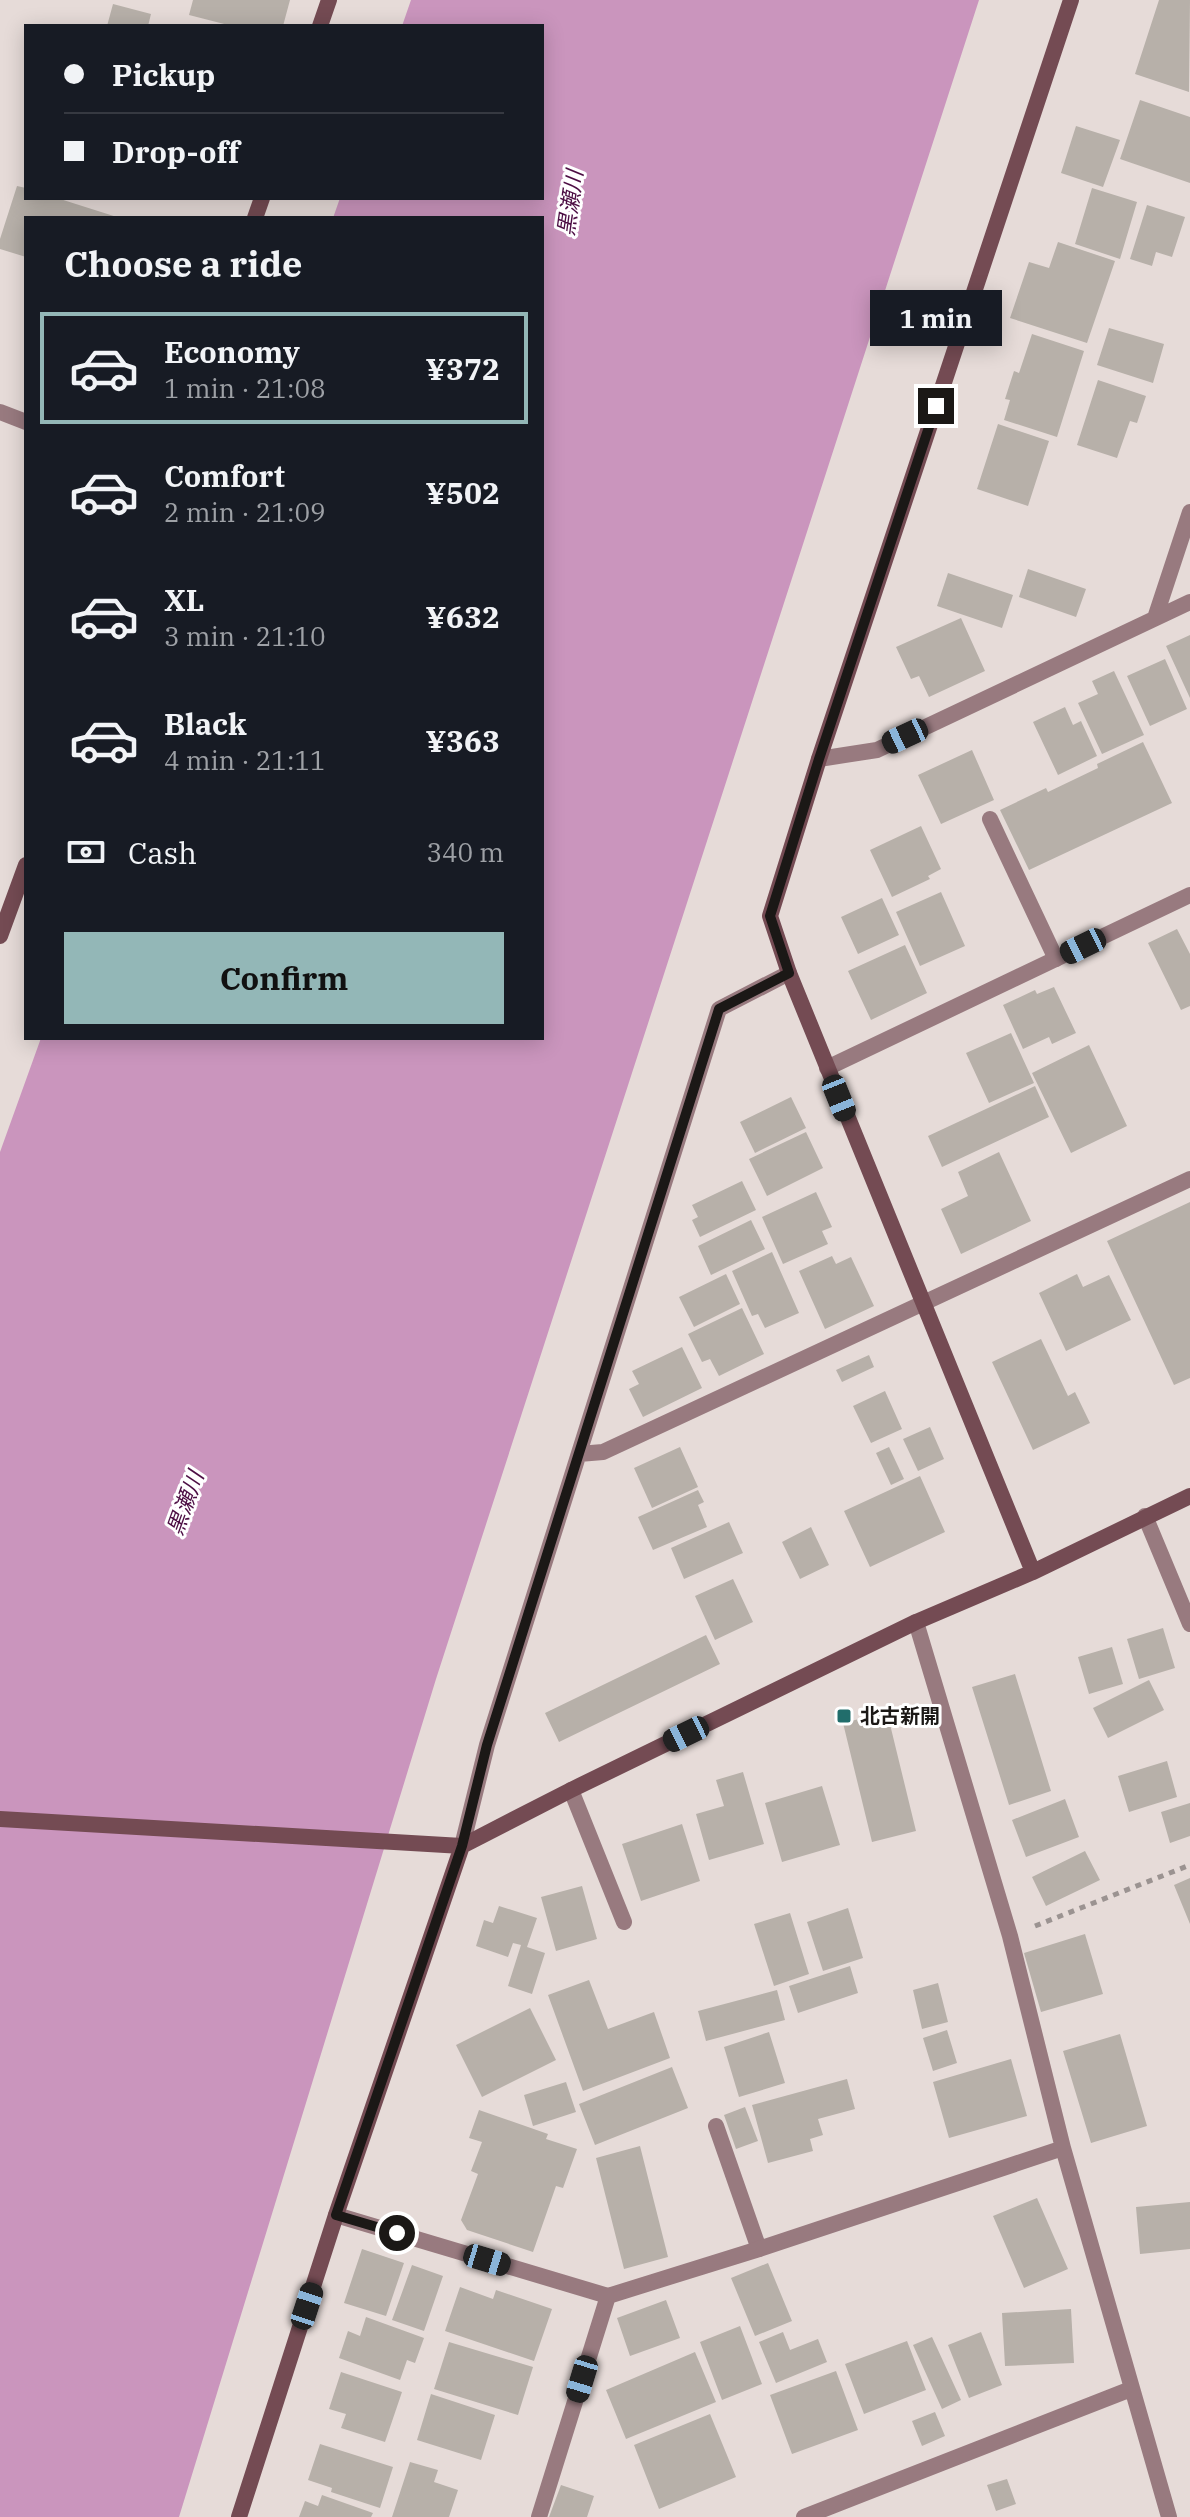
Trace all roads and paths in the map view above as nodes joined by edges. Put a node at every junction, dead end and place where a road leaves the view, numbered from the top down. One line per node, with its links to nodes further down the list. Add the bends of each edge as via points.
1 (329, 0): 3 (street)
2 (1071, 0): 9 (street)
3 (321, 24)
4 (0, 412): 5 (street)
5 (24, 421)
6 (1190, 512): 8 (street)
7 (1190, 602): 8 (street)
8 (1155, 618): 9 (street, via 877,750)
9 (819, 759): 15 (street, via 770,916)
10 (990, 819): 14 (street)
11 (24, 870): 13 (street)
12 (1190, 895): 14 (street)
13 (0, 936)
14 (1056, 959): 16 (street)
15 (789, 973): 16 (street); 19 (street, via 719,1009)
16 (827, 1068): 18 (street)
17 (1190, 1179): 18 (street)
18 (924, 1305): 19 (street, via 603,1452); 22 (street)
19 (579, 1454): 27 (street, via 487,1745)
20 (1190, 1496): 21 (street)
21 (1145, 1516): 22 (street); 24 (street)
22 (1033, 1572): 23 (street)
23 (916, 1622): 25 (street); 30 (street)
24 (1190, 1624)
25 (571, 1790): 27 (street); 29 (street)
26 (0, 1819): 27 (street)
27 (462, 1846): 33 (street)
28 (1190, 1865): 30 (path)
29 (624, 1922)
30 (1010, 1936): 32 (street)
31 (716, 2126): 34 (street)
32 (1063, 2148): 34 (street); 36 (street)
33 (336, 2215): 35 (street); 37 (street)
34 (759, 2249): 35 (street)
35 (608, 2296): 38 (street)
36 (1131, 2389): 39 (street); 40 (street)
37 (239, 2517)
38 (539, 2517)
39 (804, 2517)
40 (1169, 2517)

